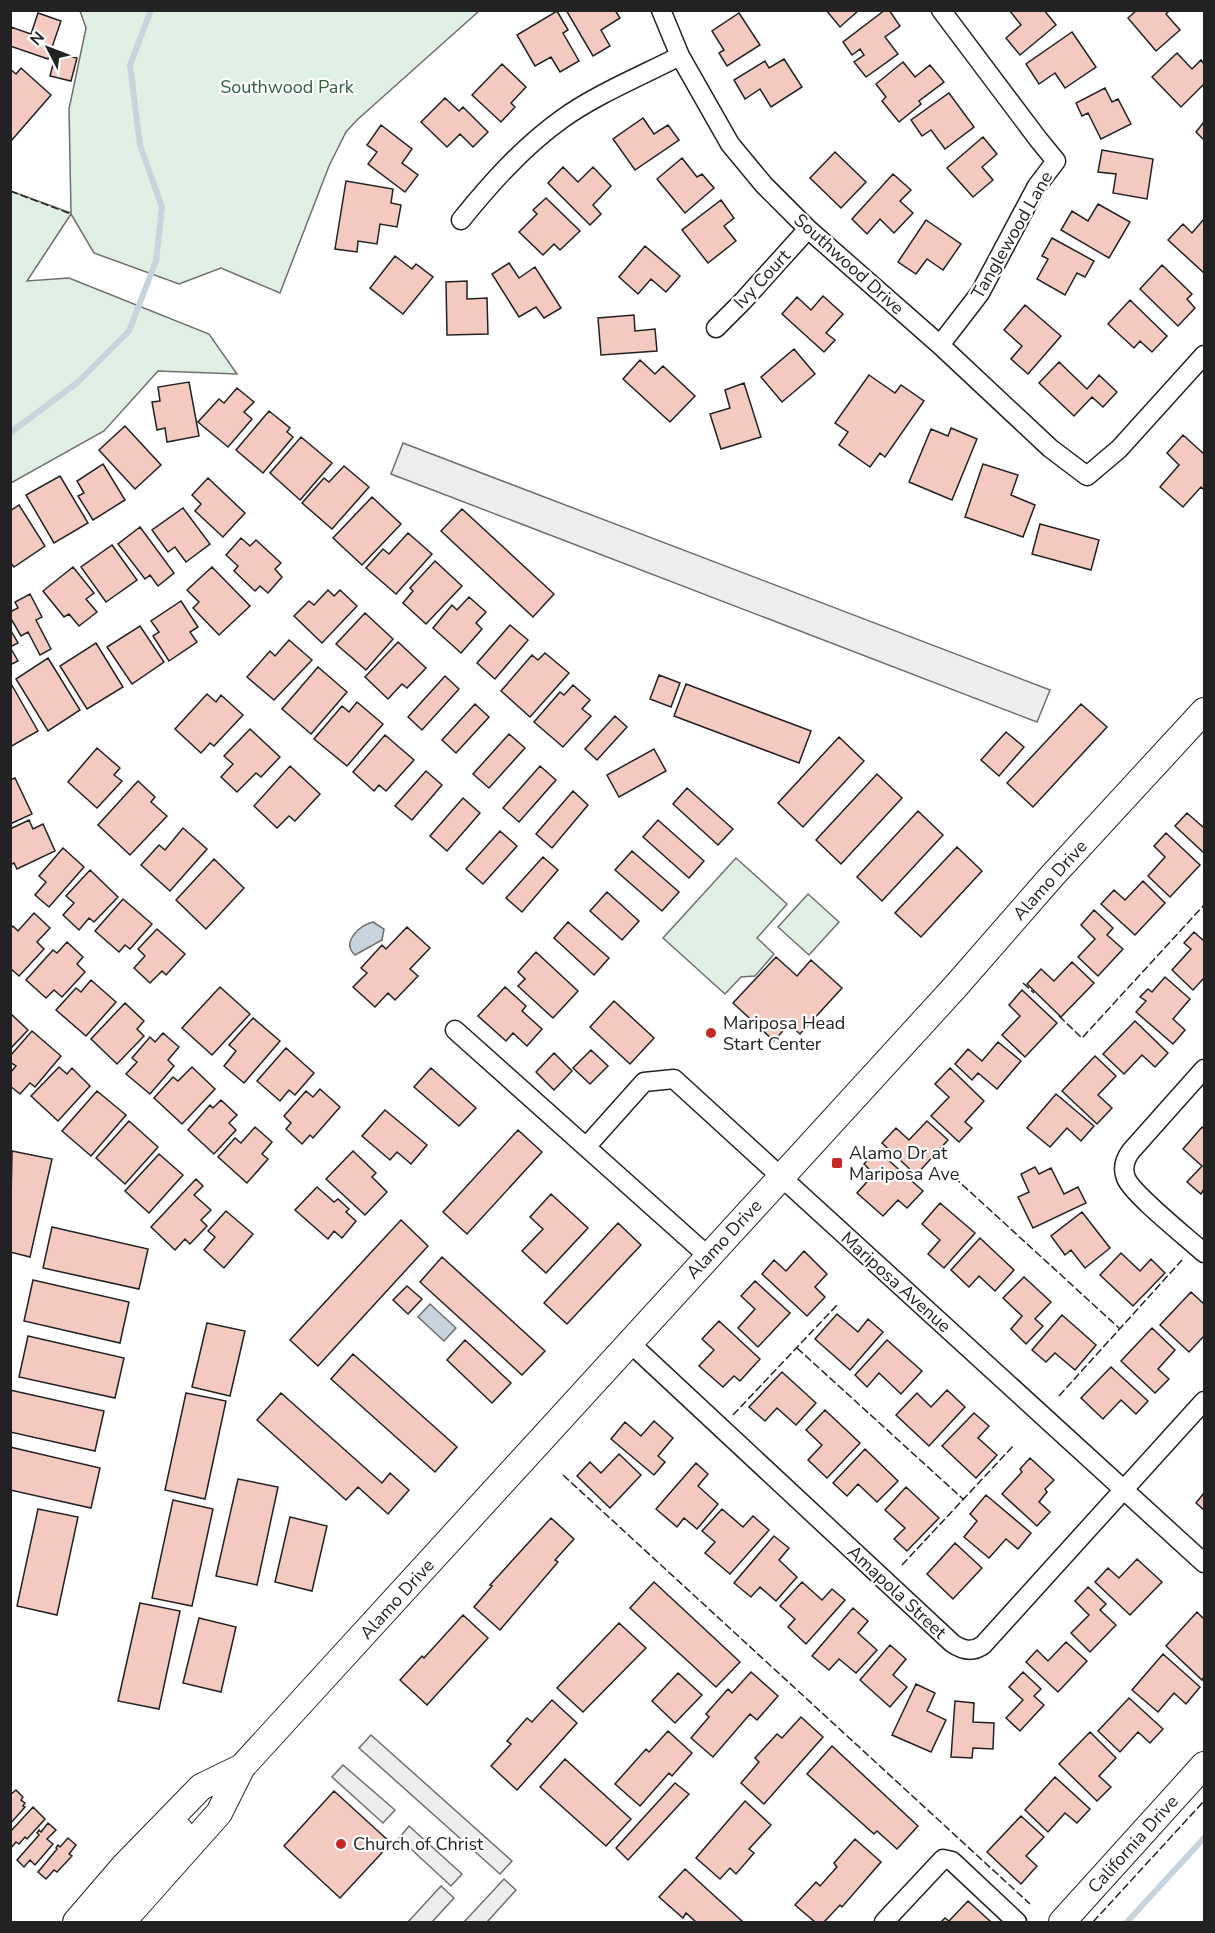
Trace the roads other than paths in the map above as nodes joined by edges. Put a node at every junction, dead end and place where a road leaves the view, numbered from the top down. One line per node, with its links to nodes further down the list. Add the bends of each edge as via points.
1 (661, 10): 3 (street, Southwood Drive)
2 (940, 10): 7 (street, Tanglewood Lane, via 1056,161 1037,186 980,293)
3 (680, 56): 4 (street, via 564,117 528,146); 5 (street, Southwood Drive, via 730,144)
4 (461, 220)
5 (808, 229): 6 (street, Ivy Court); 7 (street, Southwood Drive)
6 (716, 328)
7 (940, 345): 8 (street, Southwood Drive, via 1050,448 1087,477 1119,449)
8 (1204, 355)
9 (1204, 711): 13 (main road, Alamo Drive)
10 (455, 1030): 12 (street)
11 (1204, 1070): 14 (street, via 1131,1151 1124,1169 1131,1186)
12 (586, 1147): 13 (street, Mariposa Avenue, via 644,1082 674,1079); 15 (street)
13 (781, 1177): 15 (main road, Alamo Drive); 18 (street, Mariposa Avenue)
14 (1204, 1253)
15 (708, 1256): 16 (main road, Alamo Drive)
16 (629, 1342): 18 (street, Amapola Street, via 959,1648 973,1650 983,1645); 21 (main road, Alamo Drive)
17 (1204, 1401): 18 (street, Amapola Street)
18 (1125, 1489): 19 (street, Mariposa Avenue)
19 (1204, 1563)
20 (1204, 1765): 28 (main road, California Drive)
21 (242, 1767): 22 (main road, Alamo Drive); 25 (main road, Alamo Drive, via 219,1813)
22 (201, 1787): 23 (main road, Alamo Drive, via 125,1864); 24 (main road, via 180,1831)
23 (76, 1923)
24 (101, 1923)
25 (123, 1923)
26 (884, 1923): 27 (street, via 943,1859 952,1861)
27 (1017, 1923)
28 (1062, 1923)

